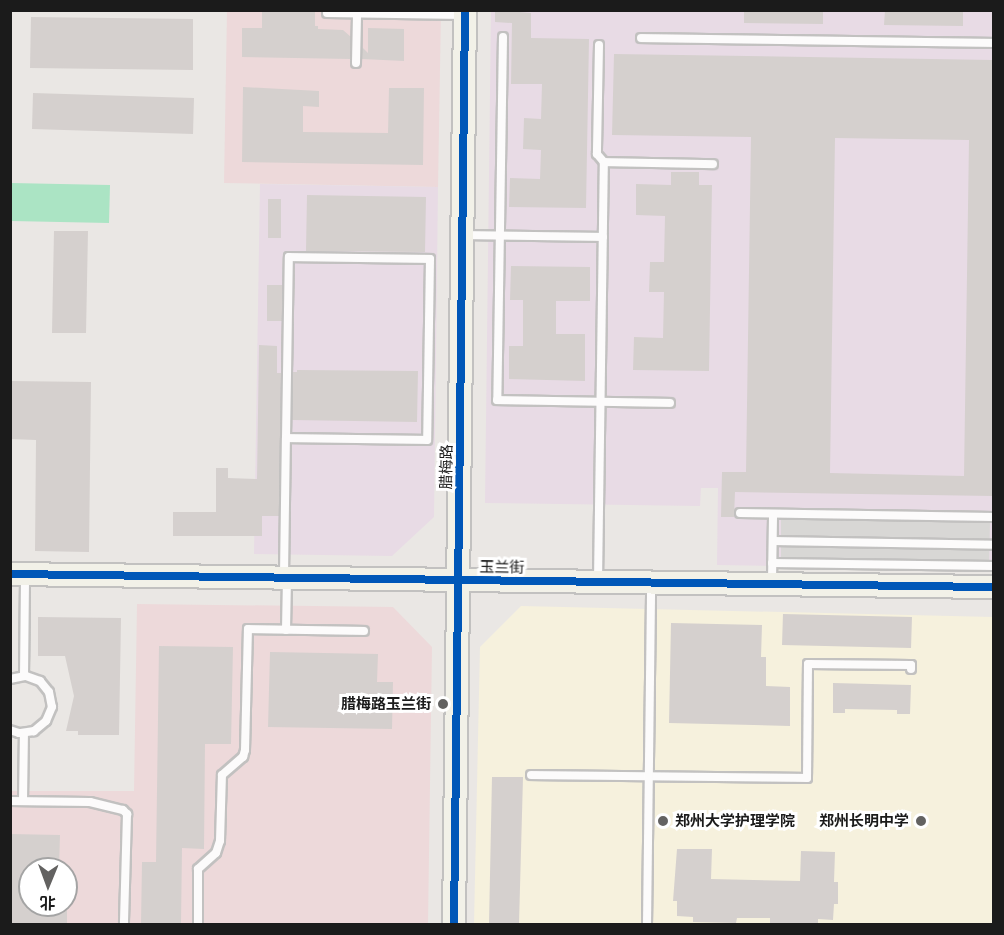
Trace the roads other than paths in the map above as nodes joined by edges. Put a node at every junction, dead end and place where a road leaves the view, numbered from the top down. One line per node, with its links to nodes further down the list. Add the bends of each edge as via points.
1 (387, 12): 3 (lane); 4 (lane)
2 (327, 13): 4 (lane)
3 (465, 13): 12 (street, 腊梅路)
4 (357, 14): 9 (lane)
5 (502, 37): 13 (lane)
6 (641, 38): 7 (lane)
7 (993, 43)
8 (599, 45): 10 (lane, via 597,154)
9 (356, 63)
10 (604, 162): 11 (lane); 14 (lane)
11 (713, 164)
12 (462, 235): 13 (lane); 27 (street, 腊梅路)
13 (499, 236): 14 (lane); 15 (lane, via 496,400)
14 (603, 237): 15 (lane)
15 (601, 402): 16 (lane); 28 (lane)
16 (670, 403)
17 (286, 438): 17 (lane, via 289,257 430,259 428,440); 26 (lane)
18 (740, 513): 19 (lane)
19 (773, 514): 20 (lane); 21 (lane)
20 (993, 517)
21 (773, 541): 22 (lane); 25 (lane)
22 (993, 545)
23 (993, 566): 25 (lane)
24 (18, 574): 26 (street, 玉兰街); 34 (lane)
25 (772, 574): 29 (street, 玉兰街); 30 (street, 玉兰街)
26 (286, 578): 27 (street, 玉兰街); 31 (lane)
27 (458, 580): 28 (street, 玉兰街); 44 (street, 腊梅路)
28 (598, 582): 29 (street, 玉兰街)
29 (651, 583): 39 (lane)
30 (993, 587)
31 (286, 630): 32 (lane); 43 (lane, via 248,629 245,750 243,757 222,775 216,853 198,868)
32 (364, 631)
33 (911, 669): 39 (lane, via 911,665 808,664 807,778)
34 (24, 676): 35 (lane); 37 (lane, via 34,677 46,686 52,707 41,727)
35 (10, 679)
36 (10, 730): 37 (lane)
37 (24, 733): 41 (lane)
38 (531, 775): 39 (lane)
39 (649, 776): 45 (lane)
40 (10, 801): 41 (lane)
41 (23, 801): 42 (lane, via 90,802 127,814)
42 (124, 924)
43 (198, 924)
44 (454, 924)
45 (647, 924)

